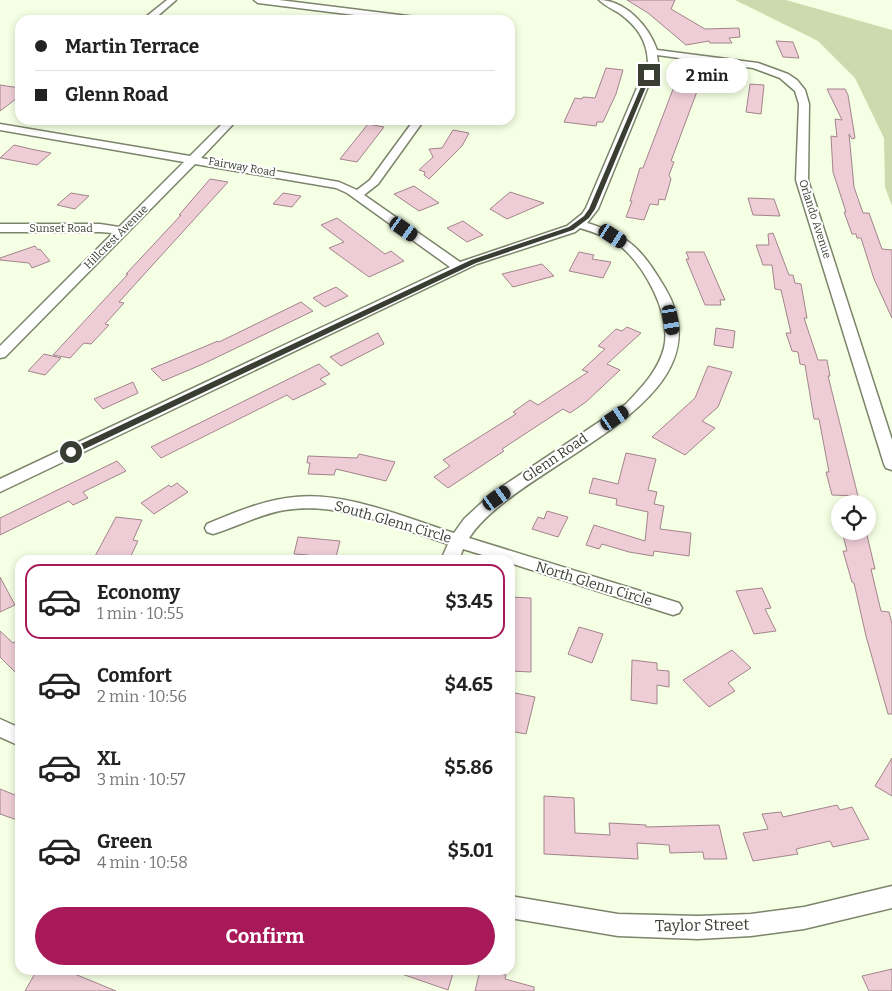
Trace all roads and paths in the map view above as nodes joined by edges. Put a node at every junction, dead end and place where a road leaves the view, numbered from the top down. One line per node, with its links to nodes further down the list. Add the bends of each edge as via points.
1 (172, 0): 6 (street)
2 (258, 0): 5 (street)
3 (352, 0): 5 (street)
4 (603, 0): 9 (street, via 635,20 644,30)
5 (340, 10): 7 (street); 8 (street)
6 (152, 15)
7 (336, 15)
8 (378, 15)
9 (653, 52): 16 (street, via 649,75 596,200); 21 (street, Orlando Avenue, via 755,66 784,76 800,90 804,104 802,180)
10 (15, 121): 13 (street)
11 (227, 125): 14 (street, Hillcrest Avenue)
12 (415, 125): 15 (street, via 374,182)
13 (3, 128): 14 (street, Fairway Road)
14 (193, 159): 15 (street, Fairway Road, via 331,183 345,187); 18 (street, Hillcrest Avenue)
15 (356, 196): 19 (street, Fairway Road)
16 (579, 224): 19 (street, via 560,234); 24 (street, Glenn Road, via 613,236 644,264 670,308 673,332 670,354 661,375 631,407 497,498 470,523)
17 (0, 228): 18 (street, Sunset Road)
18 (122, 231): 20 (street, Hillcrest Avenue)
19 (460, 268): 22 (street)
20 (0, 354)
21 (892, 464)
22 (0, 486)
23 (213, 528): 24 (street, South Glenn Circle, via 274,506 308,502 333,504 377,515)
24 (458, 541): 25 (street, Glenn Road); 26 (street, North Glenn Circle)
25 (452, 555)
26 (503, 555)
27 (515, 559): 28 (street, North Glenn Circle)
28 (673, 608)
29 (0, 728): 30 (street)
30 (15, 735)
31 (892, 897): 32 (street, Taylor Street, via 830,913 720,927 617,925)
32 (515, 908)

